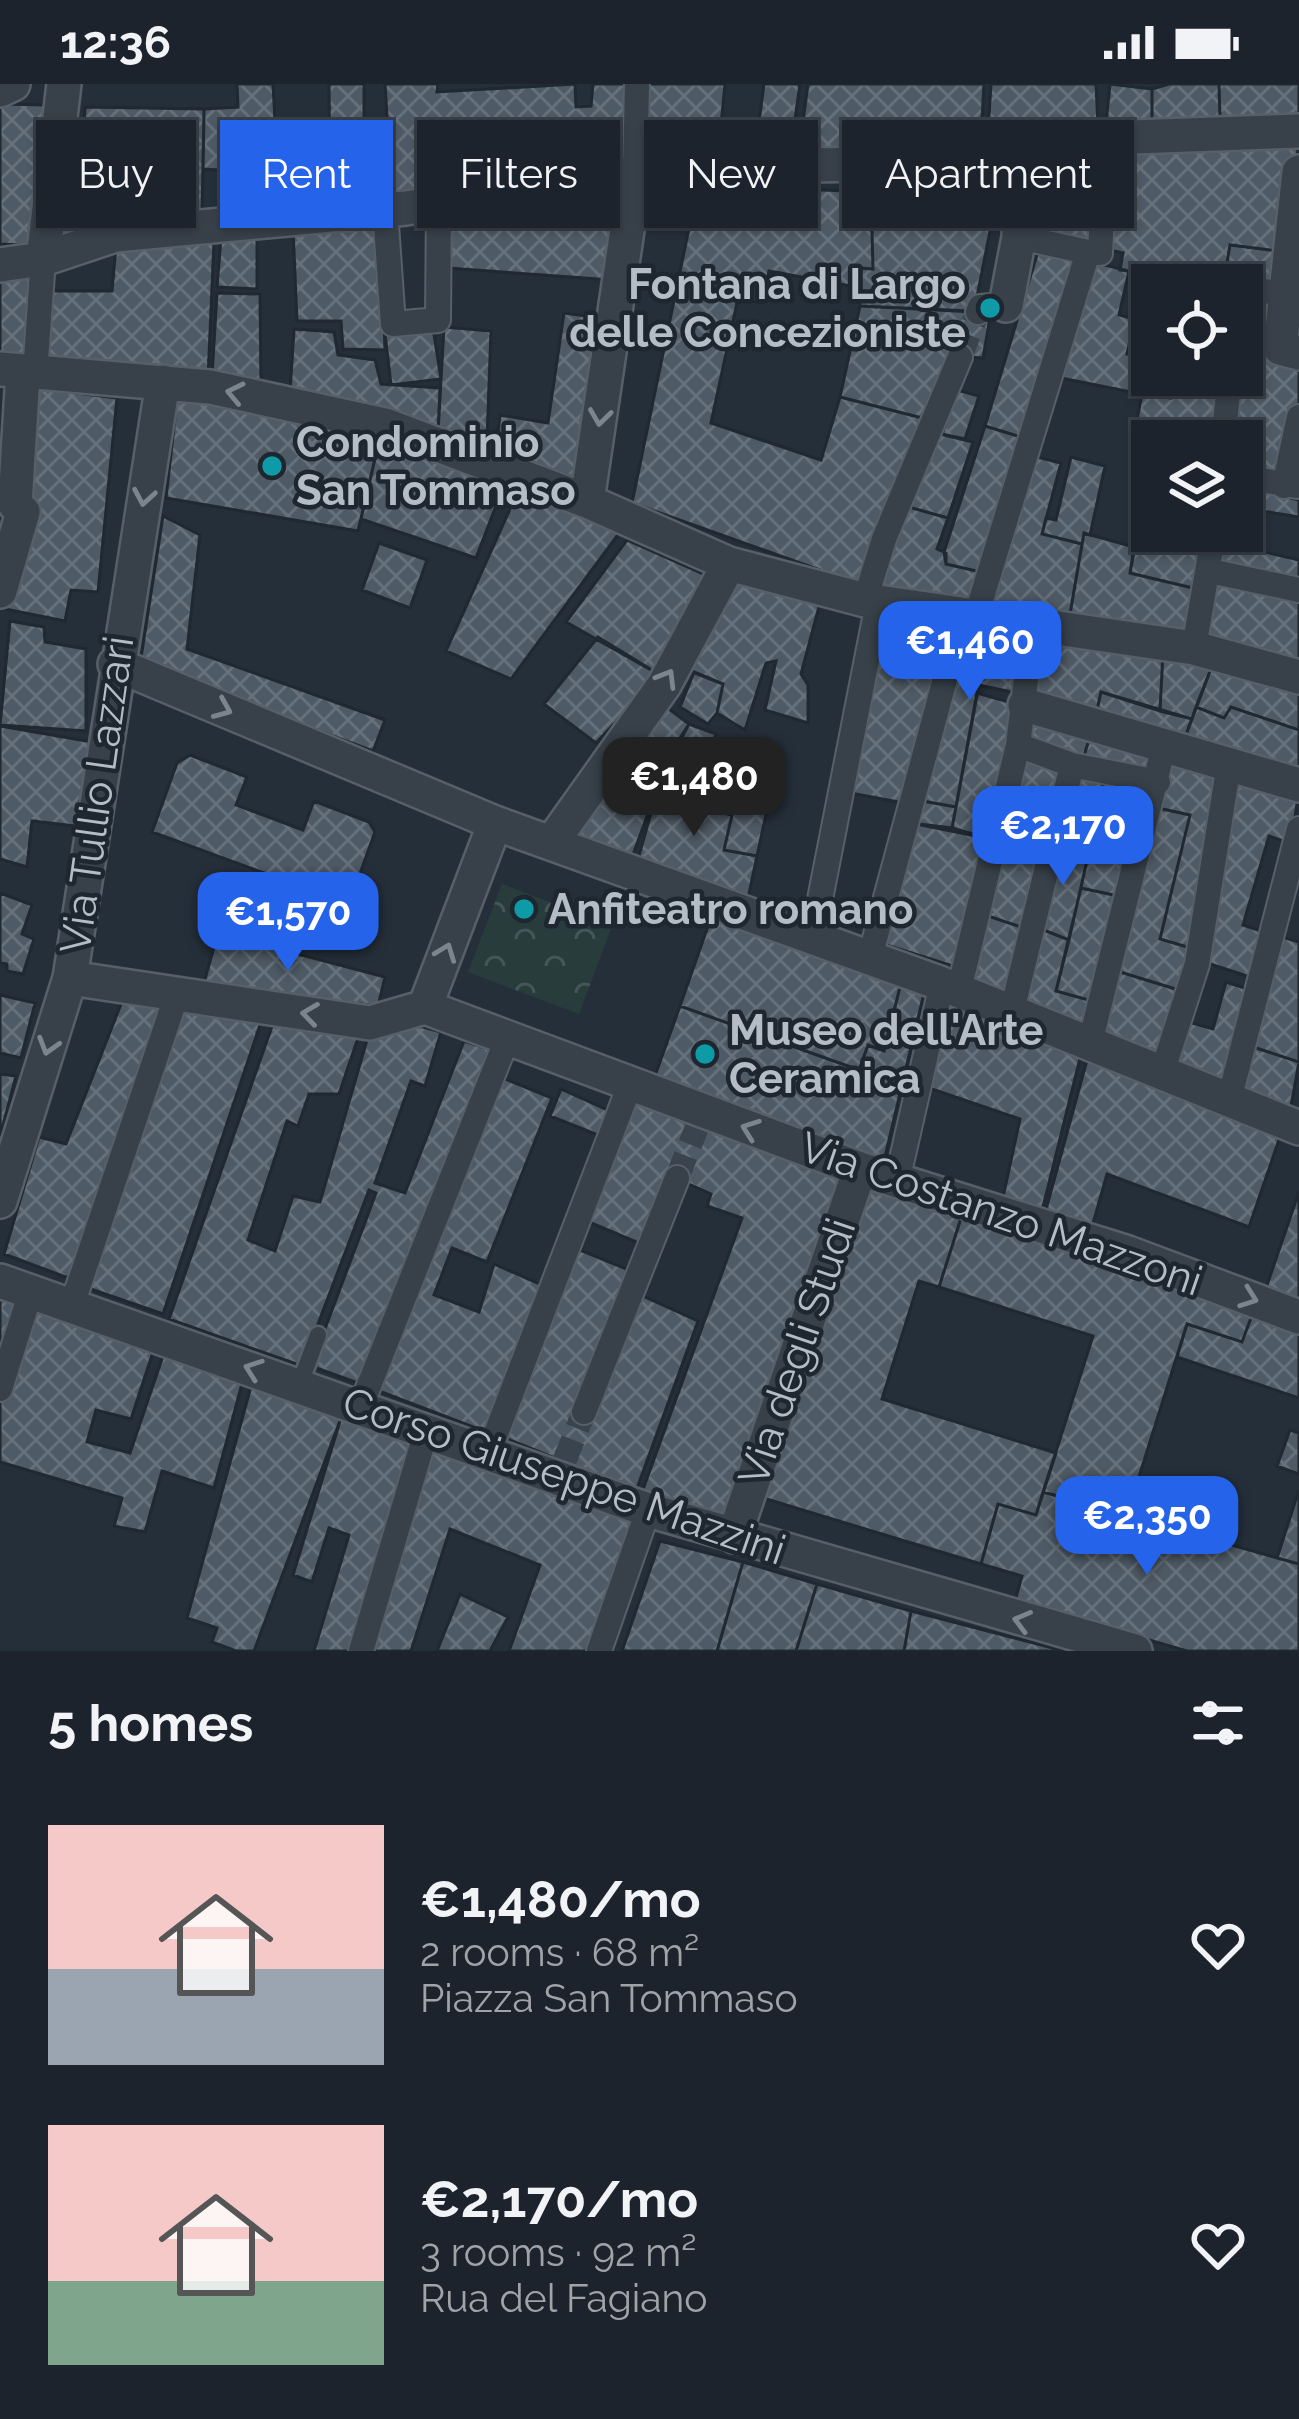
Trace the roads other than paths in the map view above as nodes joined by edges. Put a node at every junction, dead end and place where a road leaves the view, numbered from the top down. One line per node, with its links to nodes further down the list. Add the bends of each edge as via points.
1 (14, 84): 4 (street)
2 (64, 84): 18 (street)
3 (637, 84): 9 (street)
4 (0, 89)
5 (1299, 131): 6 (street)
6 (1134, 140)
7 (842, 164): 9 (street, via 674,167)
8 (1299, 172): 21 (street)
9 (634, 176): 10 (street); 29 (street, one-way to 29)
10 (620, 178)
11 (220, 226): 18 (street, via 115,236)
12 (387, 228): 13 (street, via 393,324 437,320)
13 (439, 228)
14 (1019, 228): 16 (street)
15 (1101, 228): 17 (street, via 1100,253)
16 (1019, 237): 17 (street); 22 (street)
17 (1088, 252): 36 (street)
18 (43, 259): 19 (street); 25 (street)
19 (0, 265)
20 (1263, 291): 21 (street)
21 (1285, 294): 23 (street)
22 (988, 308)
23 (1289, 351)
24 (960, 357): 35 (street, via 884,539)
25 (19, 372): 26 (street); 34 (street, via 15,504 23,512)
26 (164, 382): 29 (street, one-way to 26, via 385,425); 39 (street, Via Tullio Lazzari, one-way to 39)
27 (1299, 417): 28 (street)
28 (1292, 486)
29 (587, 501): 31 (street)
30 (1212, 552): 32 (street)
31 (729, 564): 35 (street); 50 (street, one-way to 31, via 664,685)
32 (1210, 571): 33 (street); 38 (street)
33 (1299, 590)
34 (0, 591)
35 (872, 602): 36 (street); 51 (street)
36 (969, 616): 37 (street); 52 (street)
37 (1033, 622): 38 (street); 41 (street)
38 (1195, 648): 40 (street)
39 (115, 664): 48 (street, one-way to 48); 53 (street, Via Tullio Lazzari)
40 (1299, 677)
41 (1024, 705): 42 (street); 43 (street)
42 (1165, 742): 44 (street); 46 (street)
43 (1018, 746): 45 (street); 54 (street)
44 (1228, 764): 47 (street); 60 (street, via 1197,964)
45 (1072, 765): 46 (street); 57 (street)
46 (1158, 782): 59 (street)
47 (1299, 785)
48 (494, 823): 50 (street); 56 (street, one-way to 48)
49 (1299, 829): 62 (street)
50 (551, 842): 51 (street)
51 (813, 935): 52 (street)
52 (870, 957): 54 (street)
53 (70, 978): 55 (street); 67 (street, Via Tullio Lazzari, one-way to 67)
54 (951, 987): 57 (street); 66 (street)
55 (177, 994): 56 (street, one-way to 55, via 370,1023); 69 (street)
56 (424, 1007): 58 (street, Via Costanzo Mazzoni)
57 (1012, 1011): 59 (street)
58 (507, 1039): 61 (street, Via Costanzo Mazzoni); 74 (street)
59 (1090, 1043): 60 (street)
60 (1162, 1073): 62 (street)
61 (633, 1086): 64 (street, Via Costanzo Mazzoni, one-way to 61); 77 (street)
62 (1229, 1100): 63 (street)
63 (1297, 1119)
64 (860, 1168): 66 (street, Via Costanzo Mazzoni); 79 (street, Via degli Studi)
65 (677, 1178): 75 (street)
66 (897, 1181): 70 (street, Via Costanzo Mazzoni, one-way to 70)
67 (0, 1202)
68 (15, 1286): 69 (street, Corso Giuseppe Mazzini); 73 (street)
69 (72, 1305): 72 (street, Corso Giuseppe Mazzini, one-way to 69)
70 (1299, 1317)
71 (318, 1335): 72 (lane)
72 (299, 1386): 74 (street, Corso Giuseppe Mazzini)
73 (0, 1389)
74 (359, 1408): 76 (street, Corso Giuseppe Mazzini)
75 (584, 1412)
76 (426, 1432): 77 (street, Corso Giuseppe Mazzini); 81 (street)
77 (488, 1454): 78 (street, Corso Giuseppe Mazzini, via 560,1470)
78 (649, 1510): 79 (street, Corso Giuseppe Mazzini); 82 (street)
79 (734, 1535): 80 (street, Corso Giuseppe Mazzini, one-way to 79)
80 (1095, 1646): 83 (street, Corso Giuseppe Mazzini)
81 (361, 1651)
82 (599, 1651)
83 (1135, 1651)

